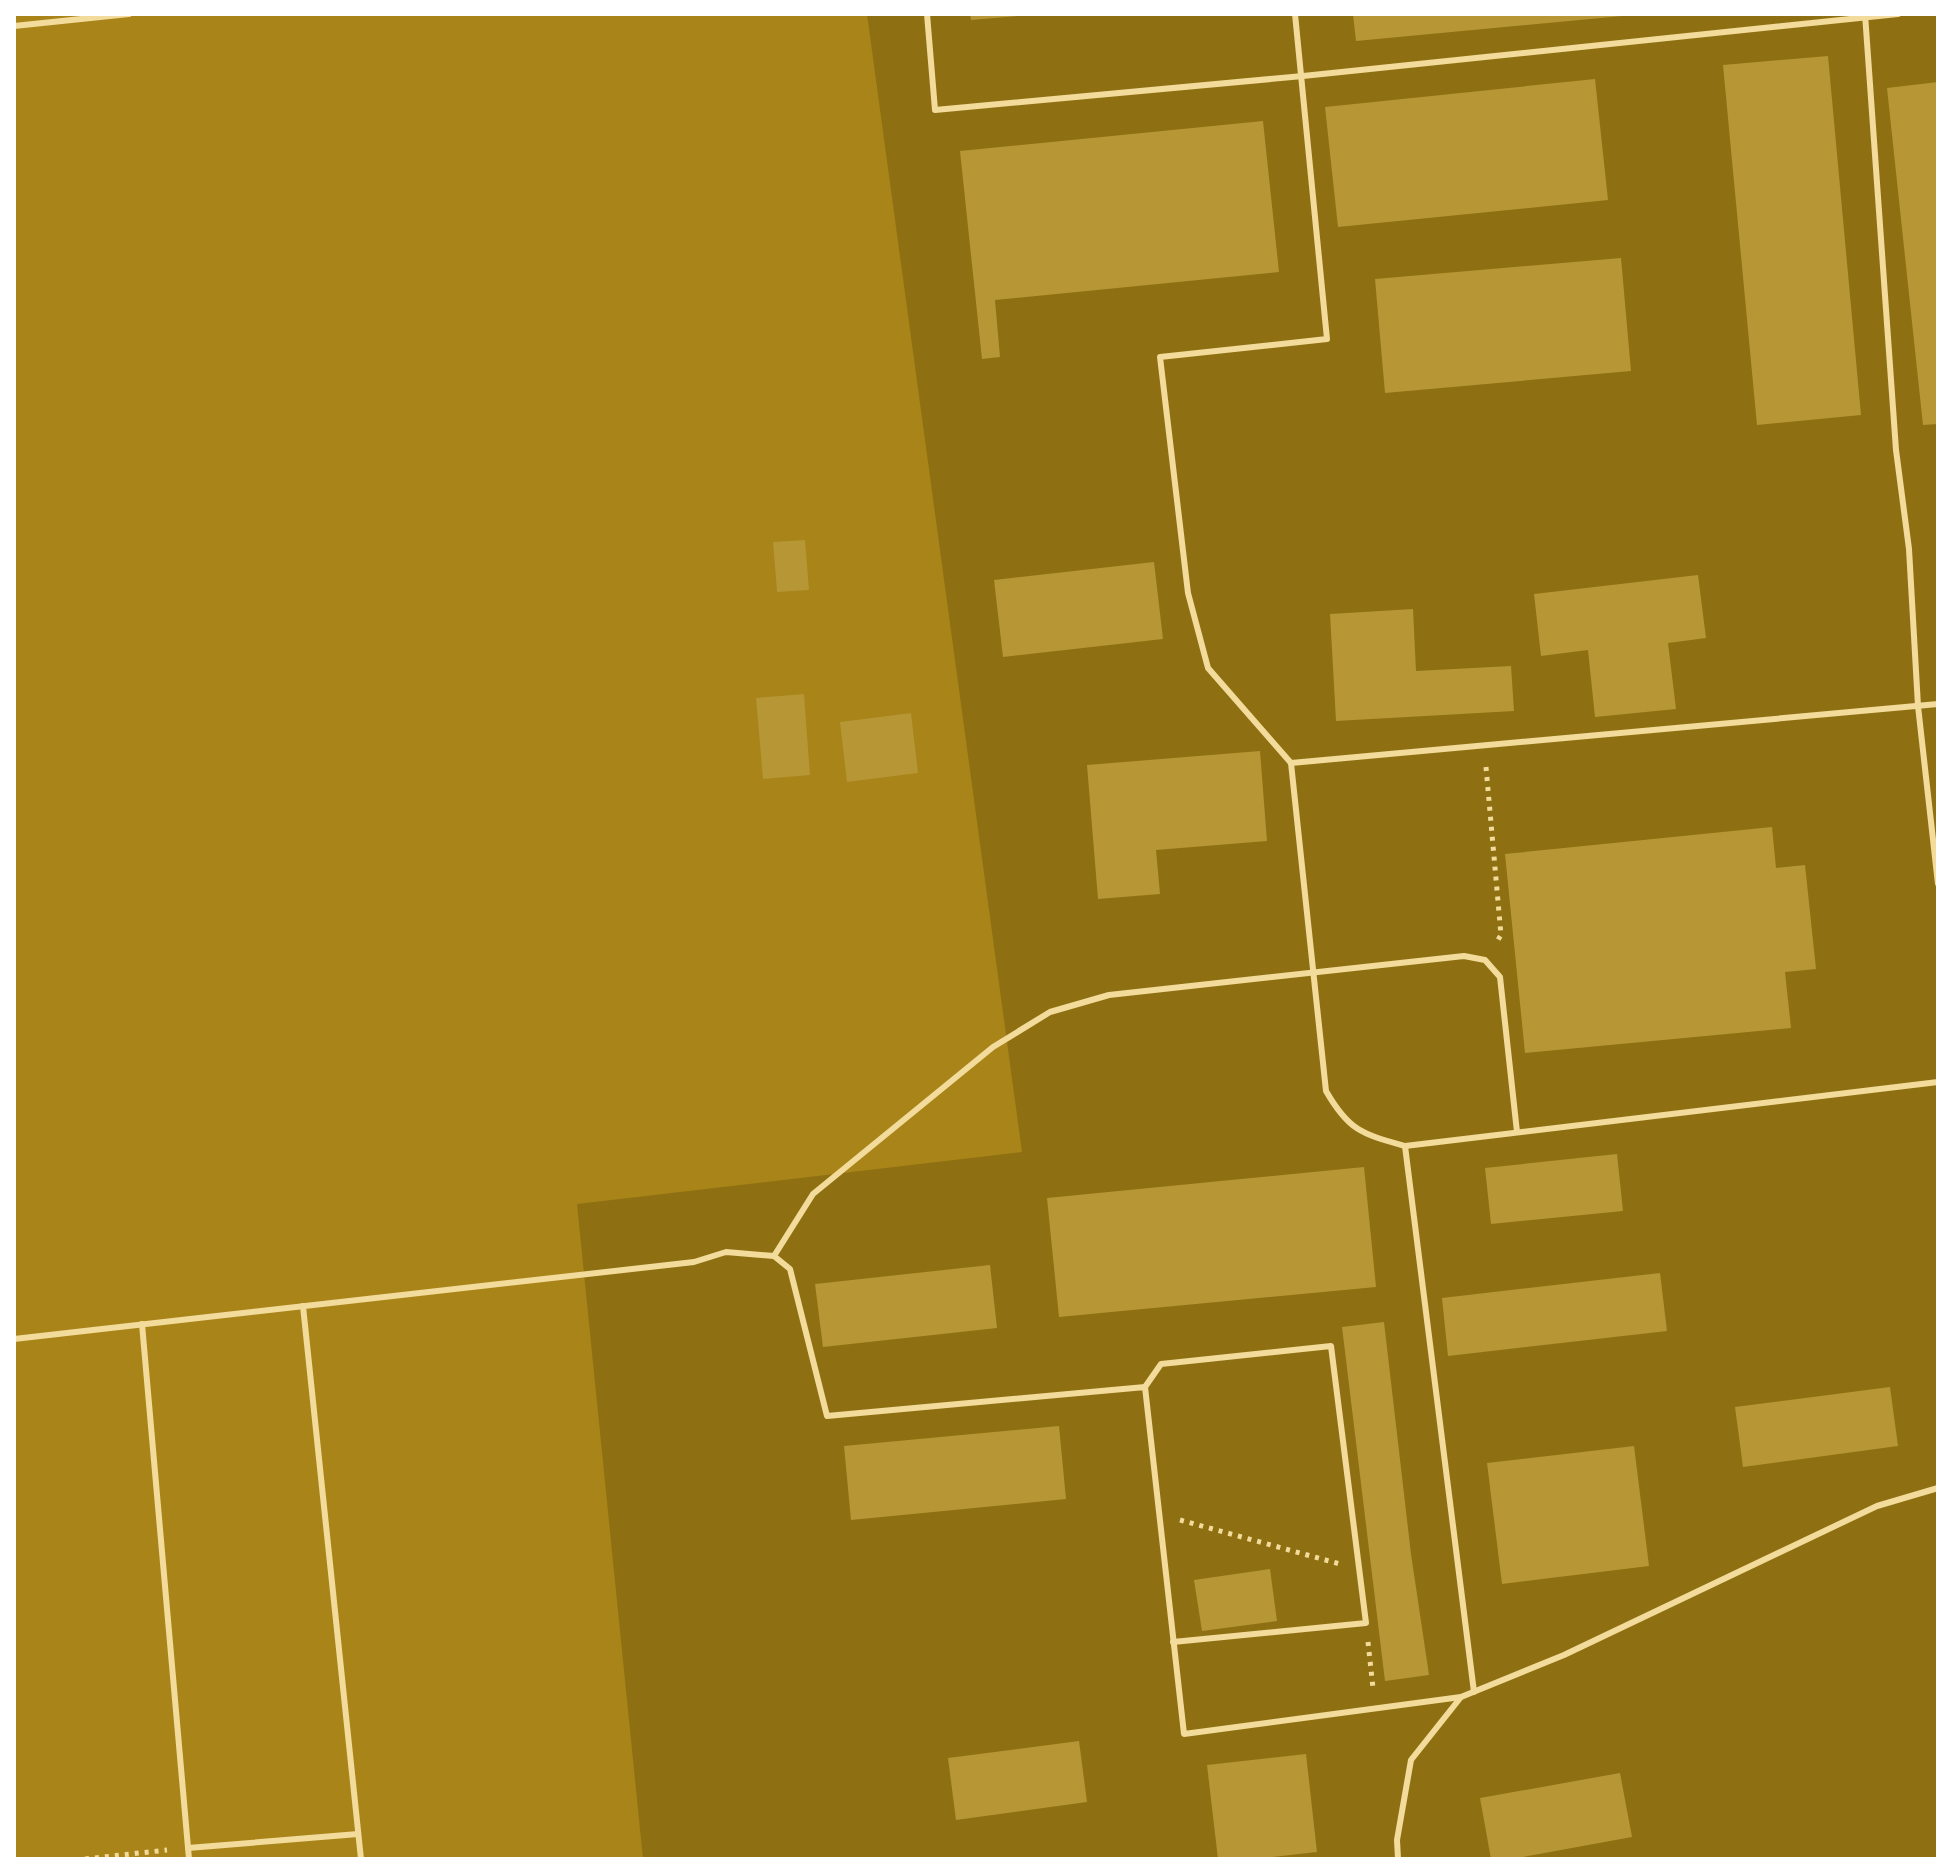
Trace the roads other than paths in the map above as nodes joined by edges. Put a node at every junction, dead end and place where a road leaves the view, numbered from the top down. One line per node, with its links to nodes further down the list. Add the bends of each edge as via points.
1 (129, 14): 6 (lane)
2 (927, 14): 7 (lane, via 935,110)
3 (1295, 14): 7 (lane)
4 (1898, 14): 5 (lane)
5 (1865, 15): 7 (lane); 9 (lane)
6 (14, 26)
7 (1303, 76): 10 (lane, via 1327,339 1160,357 1188,593 1208,668)
8 (1938, 704): 9 (lane)
9 (1918, 706): 10 (lane); 11 (lane)
10 (1291, 763): 12 (lane)
11 (1938, 884)
12 (1313, 972): 14 (lane, via 1464,956 1485,960 1500,977); 15 (lane, via 1326,1091 1341,1116 1365,1134); 16 (lane, via 1109,995 1050,1012 993,1047 813,1194)
13 (1938, 1082): 14 (lane)
14 (1517, 1132): 15 (lane)
15 (1405, 1146): 23 (lane)
16 (774, 1256): 17 (lane, via 726,1252 694,1262); 20 (lane, via 790,1269 827,1416)
17 (303, 1306): 18 (lane); 25 (lane)
18 (142, 1324): 19 (lane); 26 (lane)
19 (14, 1339)
20 (1145, 1387): 22 (lane); 22 (lane, via 1161,1364 1331,1346 1366,1623)
21 (1938, 1488): 23 (lane, via 1877,1506 1564,1655)
22 (1173, 1642): 24 (lane, via 1184,1734)
23 (1474, 1692): 24 (lane)
24 (1461, 1697): 29 (lane, via 1411,1760)
25 (358, 1834): 26 (lane); 28 (lane)
26 (188, 1848): 27 (lane)
27 (189, 1859)
28 (361, 1859)
29 (1398, 1859)

